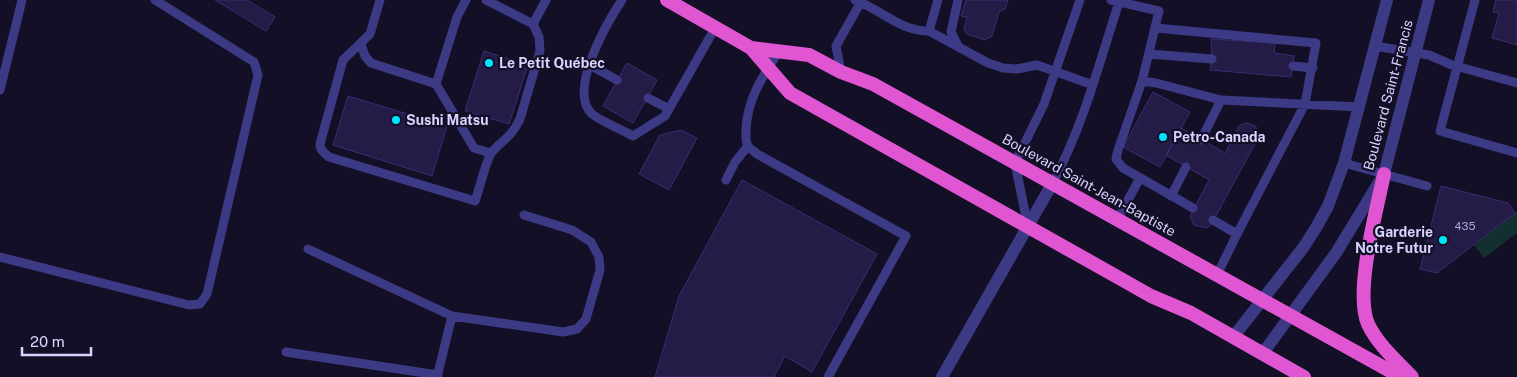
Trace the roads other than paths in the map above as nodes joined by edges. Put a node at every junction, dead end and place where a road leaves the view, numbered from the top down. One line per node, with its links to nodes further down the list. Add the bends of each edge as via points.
1 (22, 0): 41 (lane)
2 (155, 0): 67 (lane, via 254,62 258,76 207,294 200,304 189,305)
3 (380, 0): 21 (lane, via 370,34)
4 (466, 0): 39 (lane, via 457,17)
5 (486, 0): 17 (lane)
6 (546, 0): 17 (lane)
7 (622, 0): 29 (lane, via 607,24)
8 (667, 0): 18 (highway, Boulevard Saint-Jean-Baptiste)
9 (938, 0): 20 (lane)
10 (958, 0): 24 (lane, via 951,32)
11 (1080, 0): 34 (lane)
12 (1387, 0): 22 (street, Boulevard Saint-Francis)
13 (1429, 0): 26 (street, Boulevard Saint-Francis)
14 (1474, 0): 31 (lane)
15 (859, 1): 20 (lane, via 908,27); 35 (lane, via 836,46)
16 (1115, 1): 19 (lane, via 1159,11); 40 (lane)
17 (533, 24): 49 (lane, via 539,37 540,51 520,119 508,139)
18 (715, 28): 23 (highway, Boulevard Saint-Jean-Baptiste); 46 (lane)
19 (1156, 28): 27 (lane); 33 (lane, via 1316,43)
20 (929, 31): 24 (lane)
21 (361, 44): 39 (lane, via 371,63); 49 (lane, via 347,55 341,66 320,144 324,153 334,159 475,201)
22 (1374, 46): 26 (lane); 45 (street, Boulevard Saint-Francis)
23 (751, 48): 25 (highway, Boulevard Saint-Jean-Baptiste); 32 (highway, Boulevard Saint-Jean-Baptiste)
24 (960, 48): 34 (lane, via 1003,68 1037,66)
25 (779, 51): 32 (lane); 35 (highway, Boulevard Saint-Jean-Baptiste, via 809,56)
26 (1416, 52): 31 (lane); 54 (street, Boulevard Saint-Francis)
27 (1149, 54): 28 (lane); 37 (lane)
28 (1212, 59)
29 (590, 64): 36 (lane); 46 (lane, via 584,96 592,113 633,136 665,116)
30 (1292, 66): 33 (lane)
31 (1457, 66): 38 (lane); 50 (lane, via 1440,131)
32 (769, 67): 48 (lane, via 750,103 746,120); 64 (highway, Boulevard Saint-Jean-Baptiste, via 790,92)
33 (1313, 68): 44 (lane)
34 (1056, 71): 40 (lane); 51 (lane, via 1037,120)
35 (841, 72): 51 (highway, Boulevard Saint-Jean-Baptiste, via 873,84)
36 (617, 80)
37 (1142, 81): 43 (lane); 55 (lane, via 1116,159 1123,168)
38 (1517, 83)
39 (436, 84): 49 (lane, via 474,148)
40 (1093, 85): 57 (lane, via 1075,139)
41 (0, 90)
42 (648, 98): 46 (lane)
43 (1221, 100): 44 (lane); 47 (lane)
44 (1305, 104): 45 (lane); 65 (lane)
45 (1359, 107): 52 (street, Boulevard Saint-Francis)
46 (669, 110)
47 (1201, 140)
48 (748, 146): 56 (lane); 76 (lane, via 906,236)
49 (490, 153)
50 (1517, 153)
51 (1015, 163): 57 (highway, Boulevard Saint-Jean-Baptiste); 64 (lane)
52 (1344, 163): 54 (lane); 69 (street, Boulevard Saint-Francis, via 1317,226)
53 (1186, 167): 59 (lane)
54 (1384, 174): 58 (lane); 71 (street, Boulevard Saint-Francis, via 1343,243); 80 (highway, via 1365,267 1364,308 1378,341)
55 (1140, 178): 59 (lane); 62 (lane)
56 (726, 180)
57 (1052, 184): 62 (highway, Boulevard Saint-Jean-Baptiste); 64 (street)
58 (1427, 186)
59 (1171, 196): 60 (lane)
60 (1193, 208)
61 (524, 214): 70 (lane, via 572,230 591,242 599,257 600,270 586,319 577,329 563,332)
62 (1117, 220): 68 (highway, Boulevard Saint-Jean-Baptiste)
63 (1213, 220): 65 (lane)
64 (1028, 227): 72 (highway, Boulevard Saint-Jean-Baptiste, via 1152,296); 77 (street)
65 (1237, 234): 68 (lane)
66 (308, 249): 70 (lane)
67 (0, 256)
68 (1217, 275): 69 (highway, Boulevard Saint-Jean-Baptiste)
69 (1263, 300): 71 (highway, Boulevard Saint-Jean-Baptiste); 72 (street, Boulevard Saint-Francis)
70 (452, 316): 75 (lane)
71 (1290, 316): 74 (street, Boulevard Saint-Francis); 79 (highway, Boulevard Saint-Jean-Baptiste)
72 (1234, 336): 74 (highway, Boulevard Saint-Jean-Baptiste)
73 (286, 352): 75 (lane)
74 (1263, 352): 78 (highway, Boulevard Saint-Jean-Baptiste)
75 (438, 376)
76 (828, 377)
77 (942, 377)
78 (1304, 377)
79 (1401, 377)
80 (1412, 377)

